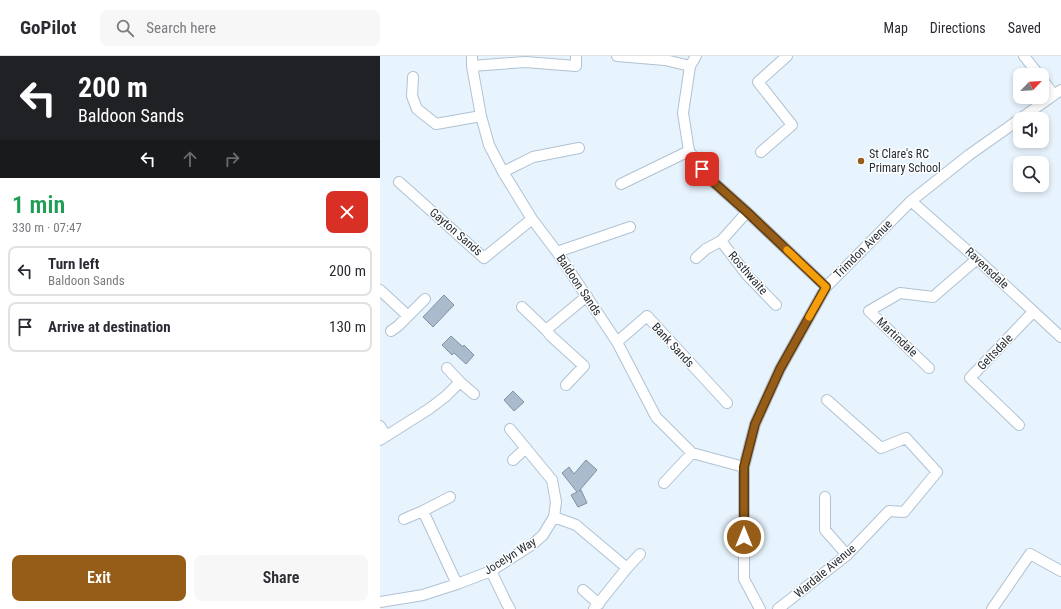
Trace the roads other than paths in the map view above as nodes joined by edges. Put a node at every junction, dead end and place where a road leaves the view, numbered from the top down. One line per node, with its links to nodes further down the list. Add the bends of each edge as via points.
1 (576, 56): 6 (street, via 576,66)
2 (617, 56): 7 (street, via 665,60)
3 (696, 56): 7 (street)
4 (787, 56): 15 (street, via 758,82 792,125)
5 (1024, 56): 8 (street)
6 (472, 61): 12 (street, Baldoon Sands)
7 (690, 66): 14 (street, via 683,113)
8 (1033, 68)
9 (413, 77): 12 (street, via 412,96 417,109 436,124)
10 (1049, 85): 11 (street)
11 (1058, 92): 19 (street, Trimdon Avenue, via 969,155)
12 (481, 116): 16 (street, Baldoon Sands, via 489,145)
13 (579, 148): 16 (street, via 533,157)
14 (689, 151): 18 (street); 20 (street, via 709,178)
15 (761, 152)
16 (503, 172): 21 (street, Baldoon Sands)
17 (399, 182): 21 (street, Gayton Sands, via 484,258)
18 (621, 184)
19 (911, 201): 26 (street, Ravensdale); 27 (street, Trimdon Avenue)
20 (747, 212): 23 (street, Rosthwaite); 27 (street)
21 (532, 219): 24 (street, Baldoon Sands)
22 (630, 227): 24 (street)
23 (721, 241): 25 (street, Rosthwaite); 31 (street, Rosthwaite, via 747,275)
24 (557, 252): 29 (street, Baldoon Sands)
25 (696, 258)
26 (978, 259): 33 (street, Ravensdale); 40 (street, Martindale, via 933,297 900,293 869,311)
27 (826, 287): 53 (street, Trimdon Avenue, via 780,369 755,424)
28 (380, 290): 34 (street)
29 (587, 296): 35 (street); 38 (street, Baldoon Sands)
30 (425, 299): 34 (street)
31 (776, 305)
32 (522, 306): 35 (street)
33 (1033, 312): 37 (street, Ravensdale); 46 (street, Geltsdale, via 970,378)
34 (408, 316): 36 (street)
35 (546, 330): 42 (street, via 584,366)
36 (391, 331)
37 (1061, 337)
38 (617, 342): 45 (street, Bank Sands, via 647,316); 51 (street, Baldoon Sands, via 656,417)
39 (447, 368): 41 (street)
40 (929, 368)
41 (460, 382): 43 (street); 49 (street, via 429,410)
42 (566, 385)
43 (474, 394)
44 (827, 400): 61 (street, Wardale Avenue, via 881,448 906,438 937,472 904,512 889,511)
45 (727, 403)
46 (1019, 425)
47 (380, 426): 49 (street)
48 (510, 429): 50 (street, Jocelyn Way)
49 (383, 438)
50 (526, 448): 52 (street); 58 (street, Jocelyn Way, via 552,480 556,502)
51 (692, 453): 53 (street, Baldoon Sands); 54 (street)
52 (513, 460)
53 (744, 467): 70 (street, Trimdon Avenue, via 744,579)
54 (664, 483)
55 (824, 497): 61 (street, via 825,530)
56 (450, 498): 57 (street)
57 (423, 511): 59 (street); 65 (street)
58 (554, 517): 62 (street, via 576,526); 63 (street, Jocelyn Way, via 543,535 533,544)
59 (404, 519)
60 (640, 554): 62 (street)
61 (847, 555): 71 (street, Wardale Avenue)
62 (627, 568): 68 (street)
63 (491, 571): 65 (street, Jocelyn Way); 69 (street)
64 (1061, 571): 72 (street, via 1030,554)
65 (458, 584): 67 (street, Jocelyn Way, via 423,595)
66 (583, 590): 68 (street)
67 (380, 602)
68 (596, 606)
69 (510, 609)
70 (760, 609)
71 (778, 609)
72 (992, 609)

